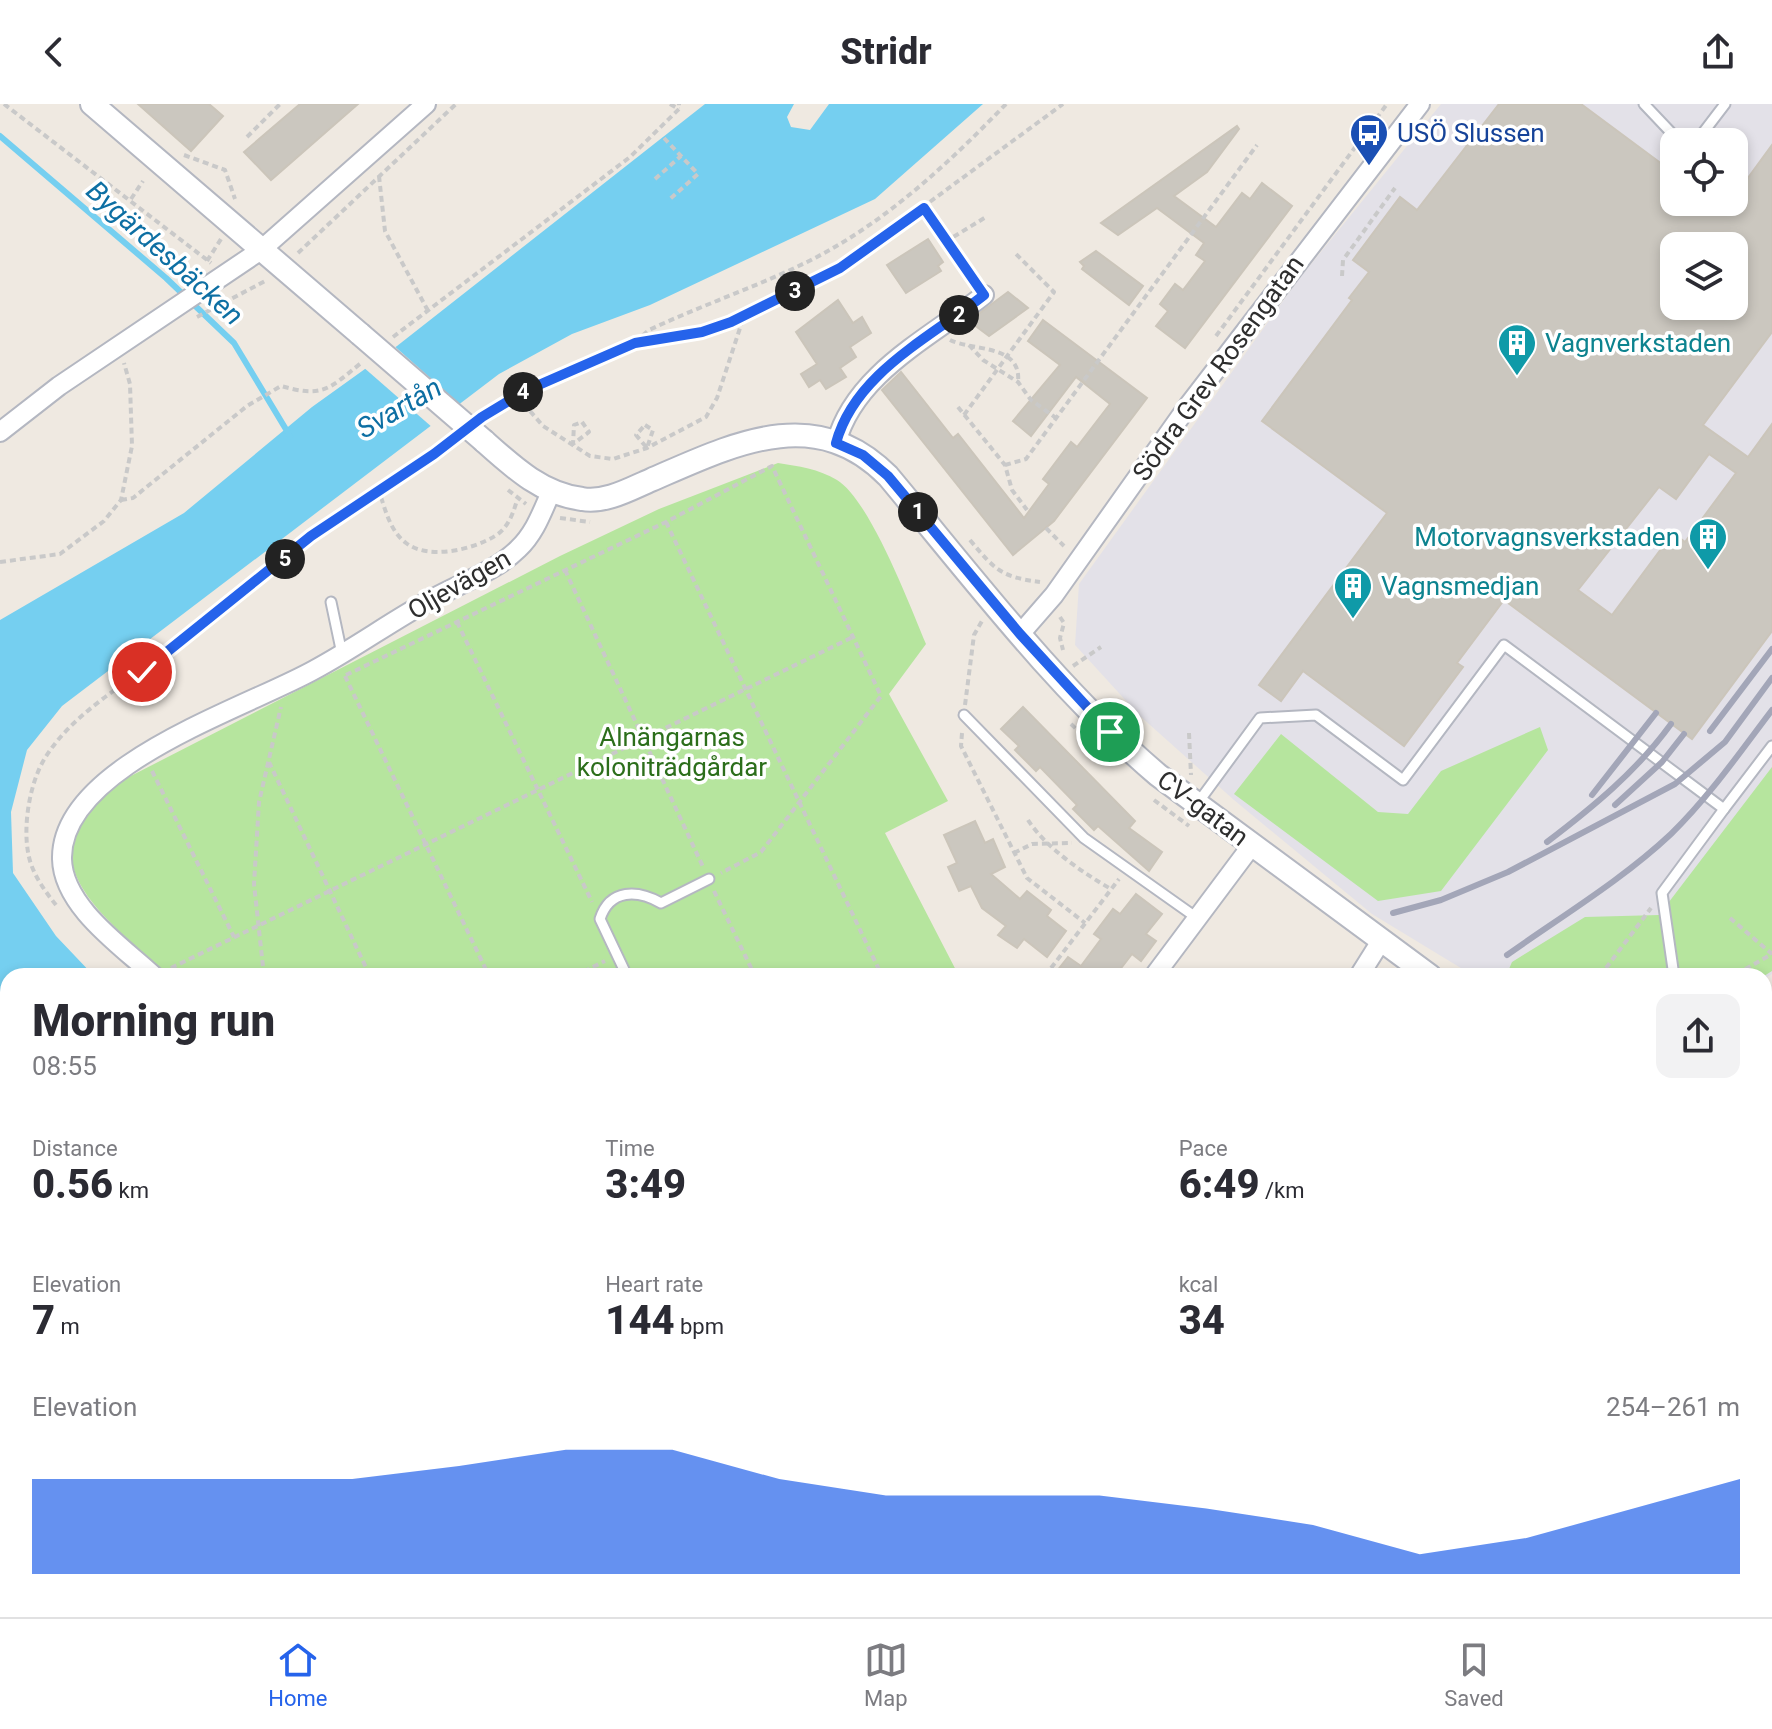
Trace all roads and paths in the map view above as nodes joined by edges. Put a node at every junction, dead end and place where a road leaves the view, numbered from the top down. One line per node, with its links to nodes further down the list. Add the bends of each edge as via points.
1 (4, 104): 25 (path)
2 (92, 104): 30 (street)
3 (280, 104): 16 (path)
4 (456, 104): 21 (path)
5 (670, 104): 13 (path)
6 (1006, 104): 42 (path, via 898,204 848,238 813,259 649,330)
7 (1063, 104): 27 (path)
8 (1387, 104): 19 (path)
9 (1420, 104): 78 (street, Södra Grev Rosengatan)
10 (1644, 104): 14 (lane)
11 (1725, 104): 15 (lane)
12 (422, 105): 30 (street)
13 (679, 106): 38 (path, via 630,157)
14 (1667, 128)
15 (1707, 128)
16 (247, 137)
17 (664, 138): 20 (path)
18 (1257, 145): 53 (path)
19 (1347, 153)
20 (681, 156): 22 (path); 26 (path, via 698,174)
21 (379, 176): 31 (path); 38 (path, via 385,231)
22 (655, 179)
23 (143, 181): 25 (path)
24 (1395, 188): 34 (path, via 1343,260)
25 (131, 199): 33 (path)
26 (670, 199)
27 (924, 208): 29 (path); 39 (path, via 840,268)
28 (986, 217): 29 (path)
29 (945, 242): 36 (path)
30 (261, 250): 54 (street); 61 (street, bridge, via 516,470)
31 (299, 252)
32 (1014, 252): 44 (path, via 1054,292)
33 (207, 261)
34 (1342, 276)
35 (264, 283): 37 (path)
36 (984, 295): 40 (street)
37 (213, 309)
38 (427, 309): 41 (path)
39 (745, 315): 42 (path, via 702,332); 58 (path, via 706,417)
40 (942, 328): 43 (path, via 952,342); 56 (street, via 865,387 848,409)
41 (390, 339)
42 (635, 343): 49 (path)
43 (969, 345): 44 (path); 47 (path)
44 (1007, 356): 47 (path); 48 (path, via 1015,363)
45 (365, 359): 62 (path, via 328,390 309,394 281,386 247,406 133,498)
46 (126, 366): 62 (path, via 132,446)
47 (998, 369): 48 (path); 51 (path)
48 (1018, 382): 53 (path, via 1031,400)
49 (517, 396): 52 (path); 57 (path, via 543,426)
50 (958, 407): 51 (path)
51 (964, 415): 59 (path)
52 (482, 417)
53 (1056, 418): 59 (path, via 1026,459)
54 (0, 432)
55 (458, 435): 60 (path)
56 (836, 443): 61 (street, via 802,434 777,435 750,440 604,498 584,500); 78 (street, CV-gatan, via 863,455 888,476)
57 (573, 444): 57 (path, via 589,432 582,422 574,425); 58 (path, via 590,456 613,459)
58 (647, 448): 58 (path, via 653,430 645,425 636,435)
59 (1005, 465): 64 (path, via 1012,490)
60 (378, 488): 63 (path, via 391,527 404,542 435,552 470,547 496,536); 111 (path, via 113,690 44,758 31,799 28,852)
61 (551, 492): 81 (street, Oljevägen, via 533,532 508,558)
62 (121, 500): 71 (path, via 104,521 60,554)
63 (517, 500)
64 (1027, 510)
65 (558, 517): 66 (path, via 588,522)
66 (602, 517)
67 (666, 522): 72 (path); 79 (path, via 772,466); 84 (path)
68 (1046, 528): 70 (path)
69 (964, 533): 73 (path, via 995,569 1009,578)
70 (1064, 546)
71 (0, 562)
72 (565, 570): 76 (path); 90 (path)
73 (1040, 582)
74 (331, 602): 81 (lane)
75 (1061, 619): 80 (path, via 1060,643 1073,662)
76 (457, 621): 82 (path); 96 (path)
77 (982, 621): 88 (path, via 974,635)
78 (1020, 634): 98 (street, CV-gatan, via 1124,747)
79 (853, 637): 84 (path); 97 (path, via 881,696)
80 (1101, 647)
81 (342, 654): 122 (street, Oljevägen, via 133,763 104,782 73,818 62,861 75,897)
82 (345, 676): 83 (path); 103 (path)
83 (334, 681)
84 (745, 690): 90 (path); 97 (path)
85 (291, 702): 86 (path)
86 (280, 705): 87 (path); 92 (path)
87 (267, 714)
88 (964, 715): 101 (lane); 105 (path, via 961,746)
89 (1189, 733): 98 (path)
90 (643, 739): 96 (path); 107 (path)
91 (1772, 746): 99 (lane)
92 (268, 760): 109 (path); 116 (path, via 258,816)
93 (163, 765): 94 (path)
94 (152, 771): 95 (path); 117 (path)
95 (142, 777)
96 (538, 790): 103 (path); 114 (path)
97 (800, 804): 107 (path, via 761,852); 129 (path)
98 (1197, 804): 99 (lane, via 1260,718 1316,715 1403,780 1504,645); 104 (street, CV-gatan)
99 (1724, 809): 110 (lane)
100 (1028, 820): 102 (path)
101 (1084, 838): 102 (path, via 1063,845); 106 (lane)
102 (1046, 842): 105 (path); 108 (path)
103 (426, 844): 109 (path); 125 (path)
104 (1252, 845): 112 (street); 118 (street, CV-gatan)
105 (1014, 853): 115 (path, via 1027,878)
106 (1128, 868): 108 (path); 112 (lane)
107 (709, 879): 114 (lane, via 661,903 641,892 622,896 603,910); 128 (path)
108 (1111, 889): 115 (path)
109 (329, 891): 116 (path); 124 (path)
110 (1662, 893): 134 (path); 135 (lane)
111 (61, 913)
112 (1197, 918): 131 (street)
113 (1730, 918): 136 (path, via 1772,954)
114 (600, 919): 119 (lane)
115 (1085, 923): 130 (path)
116 (257, 926): 117 (path); 123 (path)
117 (234, 937): 121 (path)
118 (1381, 941): 132 (street); 133 (street, CV-gatan)
119 (618, 955): 126 (path); 127 (lane)
120 (161, 958): 121 (path)
121 (172, 967)
122 (146, 968)
123 (263, 968)
124 (366, 968)
125 (485, 968)
126 (591, 968)
127 (624, 968)
128 (751, 968)
129 (878, 968)
130 (1051, 968)
131 (1160, 968)
132 (1364, 968)
133 (1419, 968)
134 (1606, 968)
135 (1673, 968)
136 (1747, 968)

